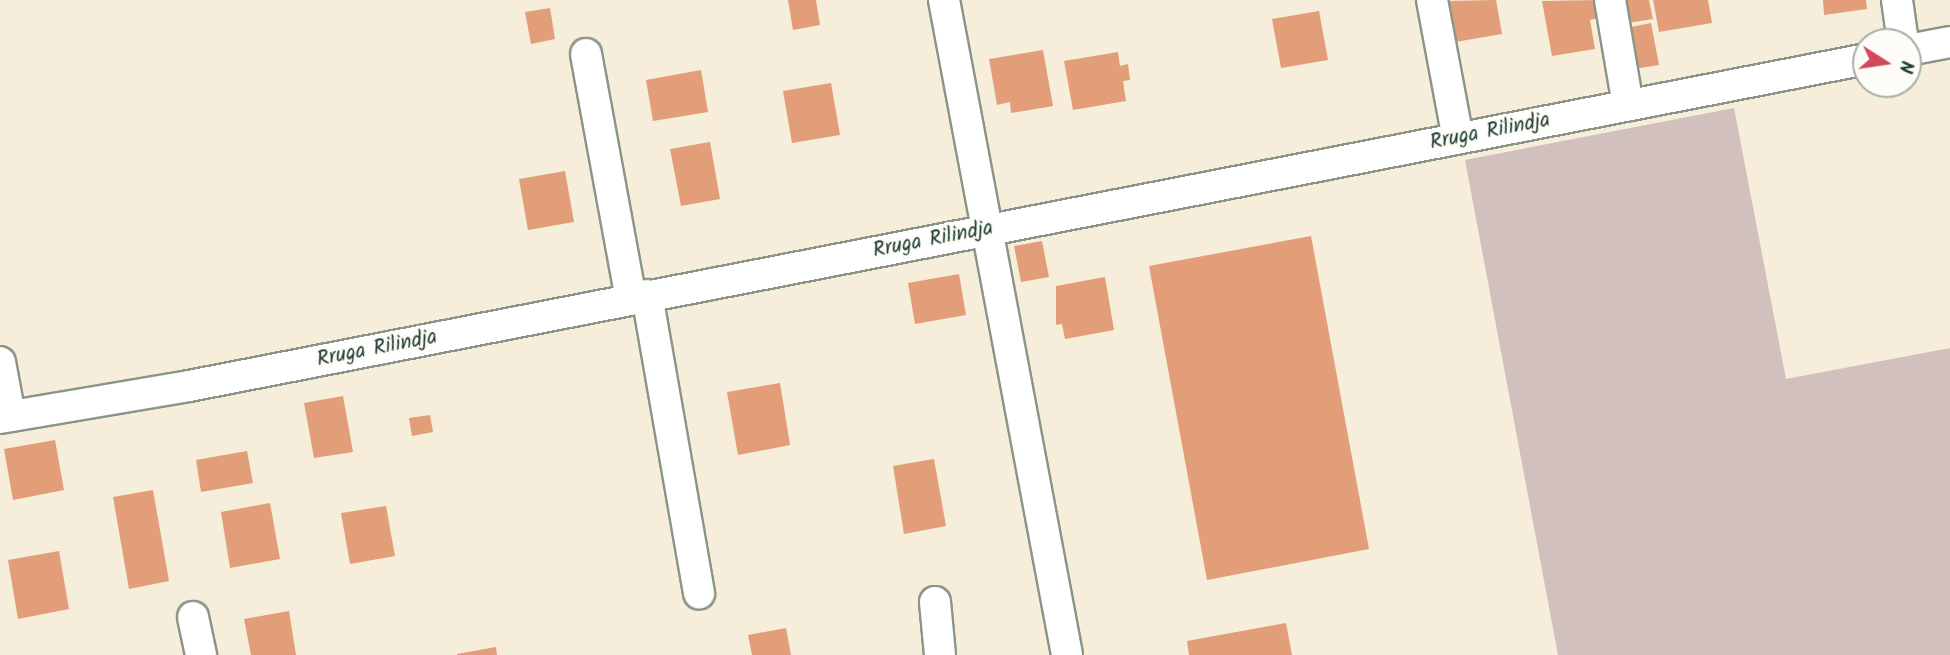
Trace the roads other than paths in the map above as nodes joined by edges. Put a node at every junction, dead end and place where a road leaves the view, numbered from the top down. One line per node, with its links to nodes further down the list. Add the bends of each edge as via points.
1 (944, 0): 12 (street)
2 (1432, 0): 11 (street)
3 (1610, 0): 10 (street)
4 (1897, 0): 5 (street)
5 (1901, 28)
6 (1950, 42): 7 (street)
7 (1922, 48)
8 (586, 54): 13 (street)
9 (1852, 62): 10 (street, Rruga Rilindja)
10 (1628, 105): 11 (street, Rruga Rilindja)
11 (1458, 139): 12 (street, Rruga Rilindja)
12 (986, 230): 13 (street, Rruga Rilindja); 21 (street)
13 (639, 296): 15 (street, Rruga Rilindja); 16 (street)
14 (0, 362): 15 (street)
15 (5, 417)
16 (699, 594)
17 (935, 602): 20 (street)
18 (193, 617): 19 (street)
19 (201, 655)
20 (940, 655)
21 (1067, 655)

